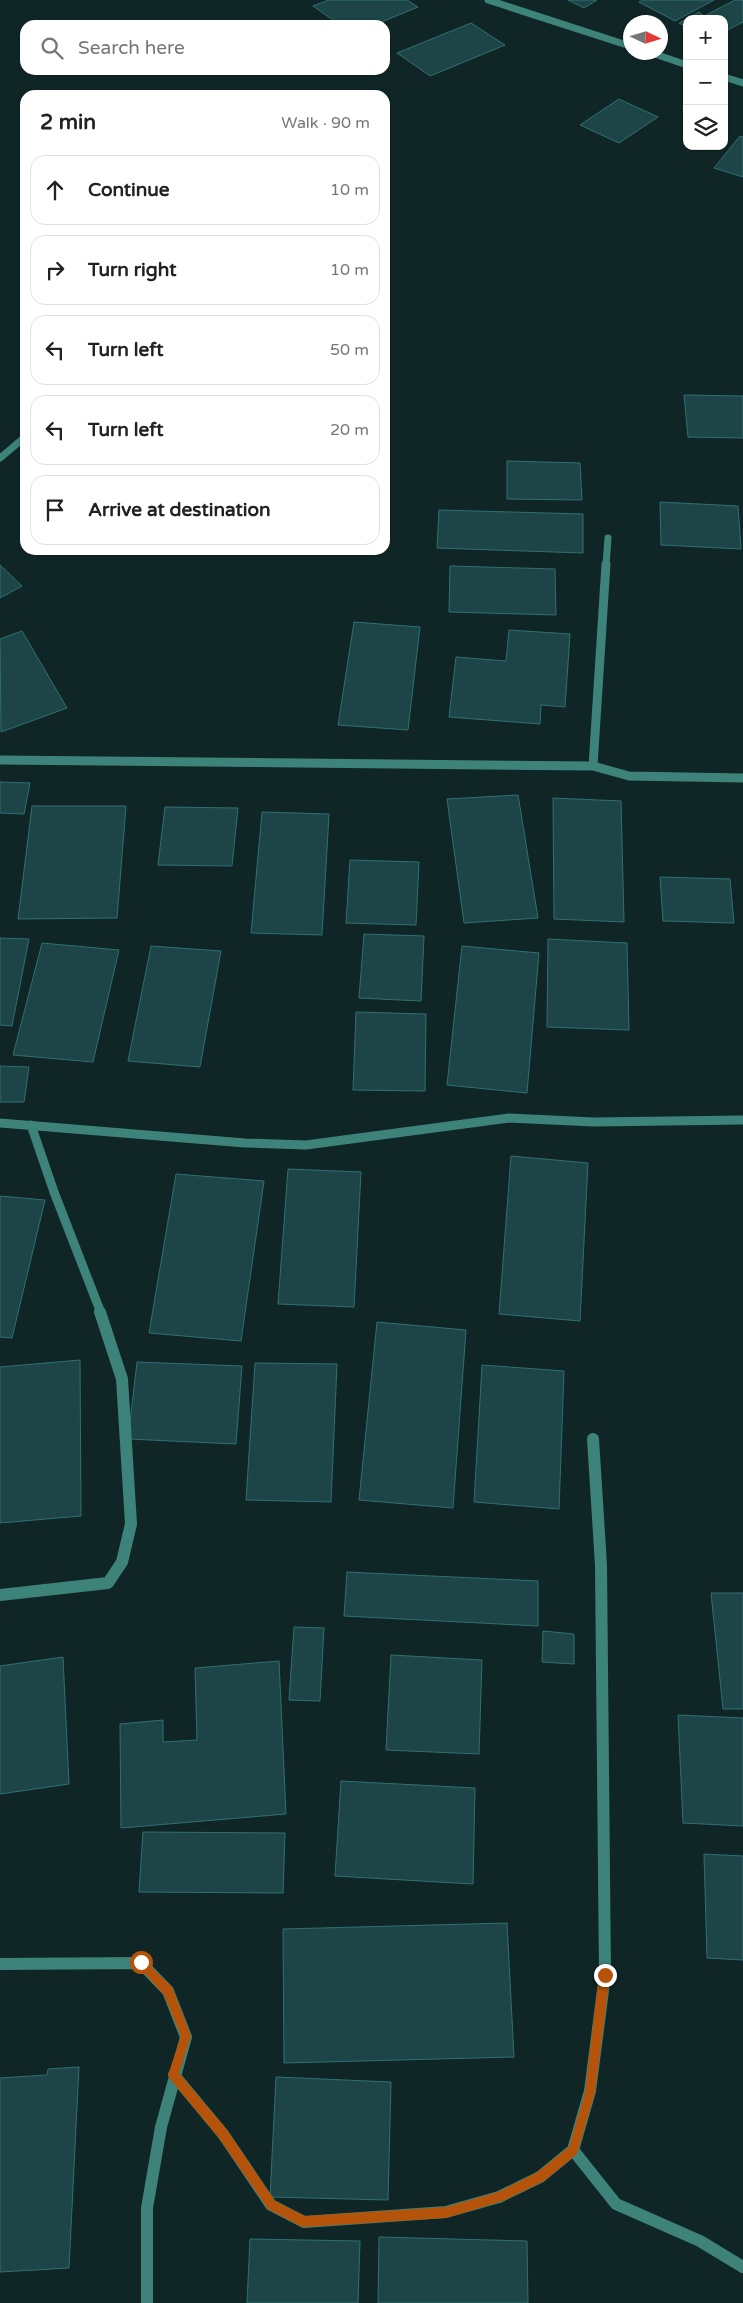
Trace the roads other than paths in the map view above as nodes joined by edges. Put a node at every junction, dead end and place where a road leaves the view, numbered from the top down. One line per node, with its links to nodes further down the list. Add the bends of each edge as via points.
1 (488, 0): 2 (street)
2 (623, 44)
3 (668, 58): 4 (street)
4 (683, 64)
5 (728, 78): 6 (street)
6 (743, 83)
7 (20, 441): 8 (street)
8 (0, 458)
9 (608, 538): 11 (street)
10 (0, 760): 11 (street)
11 (593, 766): 12 (street, via 629,776)
12 (743, 778)
13 (743, 1120): 15 (street, via 594,1122 509,1118 306,1145)
14 (0, 1123): 15 (street)
15 (31, 1126): 17 (street, via 106,1327 122,1379 130,1524 122,1562 108,1584)
16 (593, 1439): 20 (street, via 601,1565 605,1975 590,2092)
17 (0, 1595)
18 (0, 1964): 19 (street, via 141,1962 168,1991 186,2036)
19 (174, 2075): 20 (street, via 223,2134 272,2205 304,2222 446,2212 499,2197 540,2177); 22 (street, via 147,2208)
20 (573, 2150): 21 (street, via 616,2204 700,2240)
21 (743, 2268)
22 (147, 2303)

